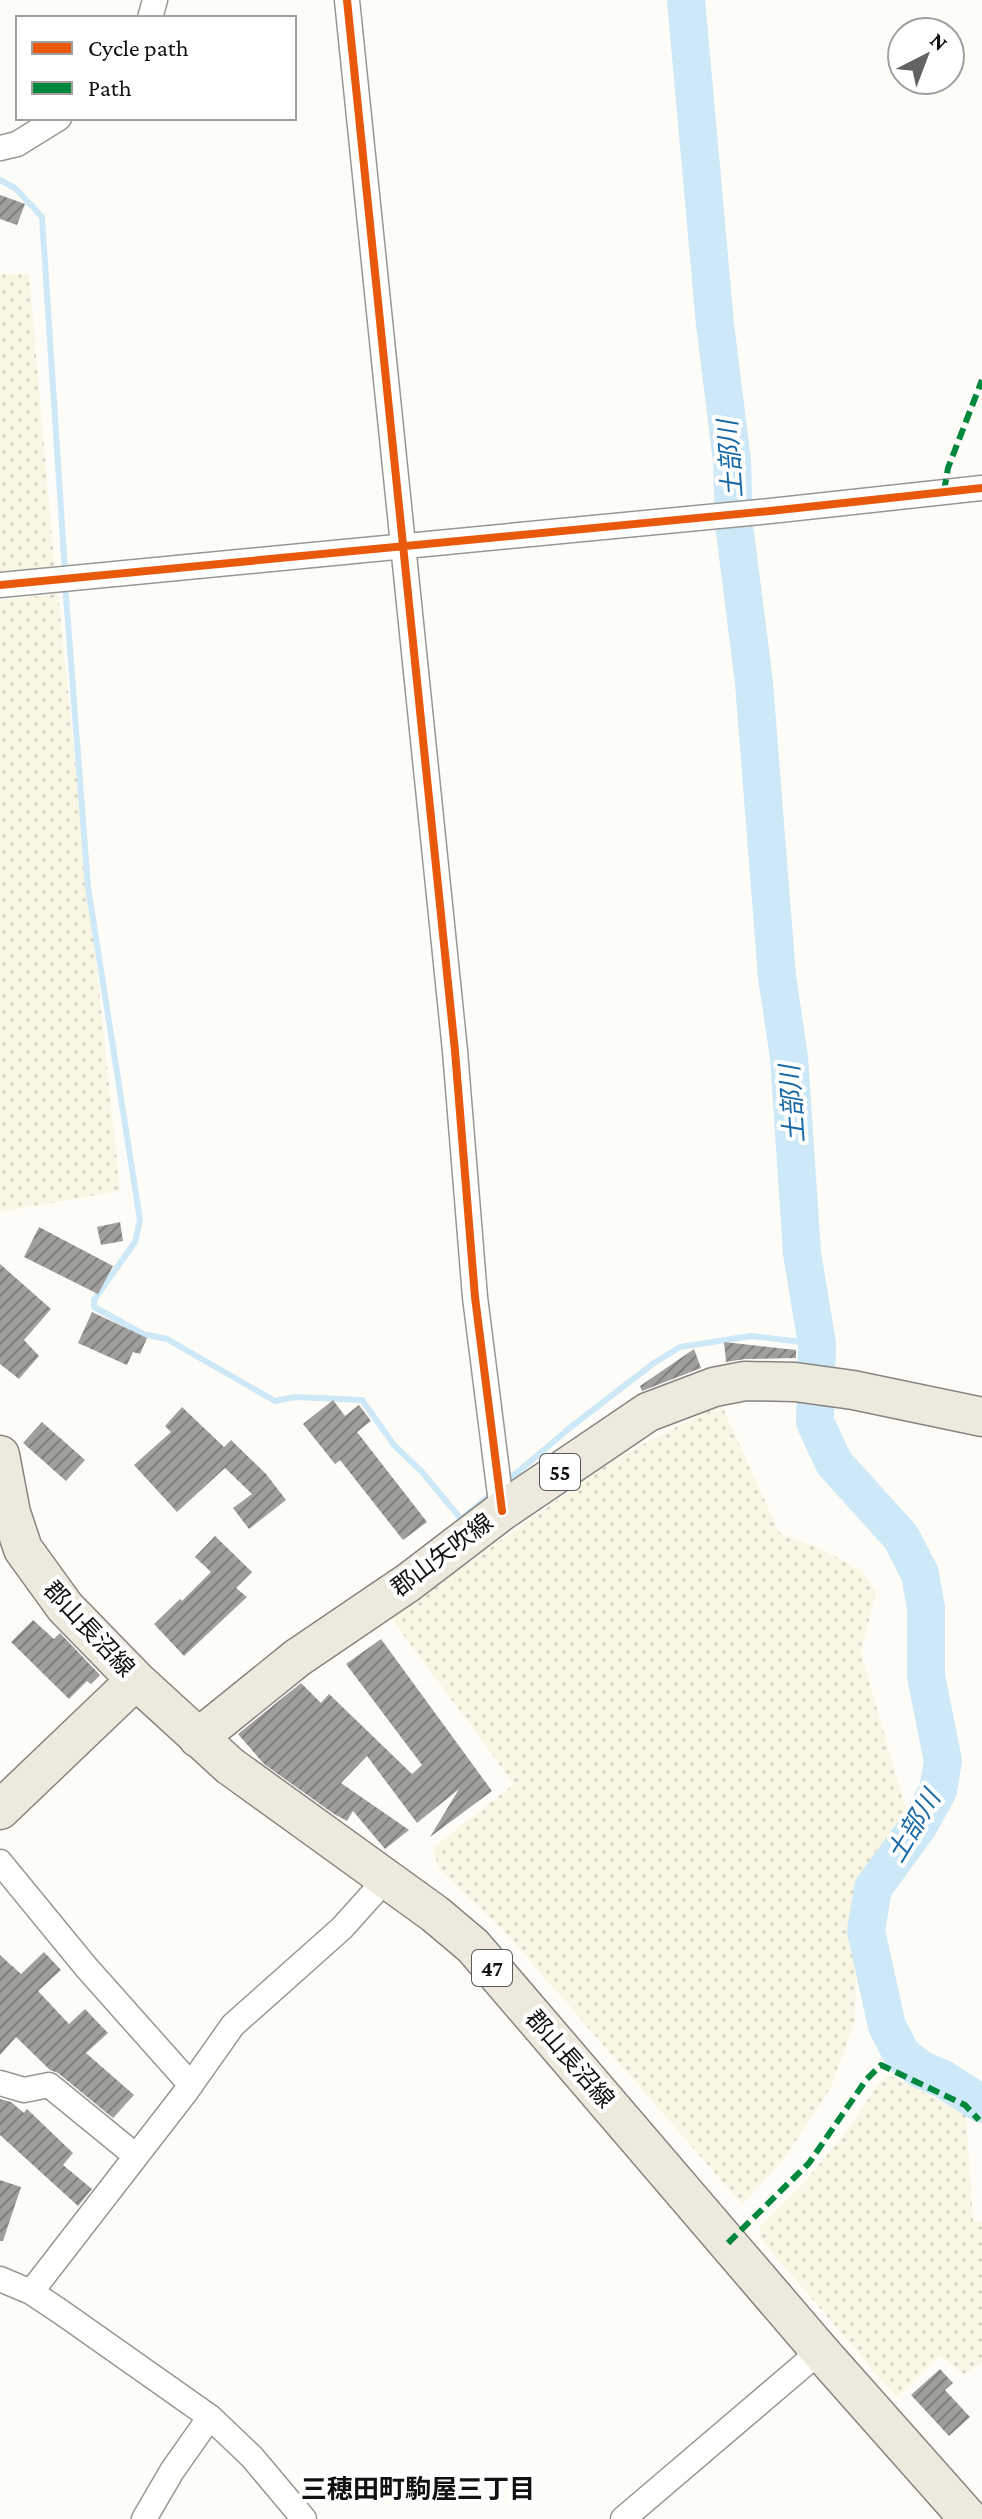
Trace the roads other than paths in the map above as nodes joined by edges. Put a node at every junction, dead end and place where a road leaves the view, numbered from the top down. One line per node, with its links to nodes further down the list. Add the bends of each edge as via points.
1 (347, 0): 5 (street)
2 (56, 120): 3 (street, via 17,144)
3 (0, 148)
4 (982, 488): 5 (street)
5 (404, 545): 6 (street); 9 (street, via 475,1297)
6 (0, 585)
7 (982, 1417): 9 (main road, 郡山矢吹線 / 55, via 795,1382 745,1381 714,1387 648,1412)
8 (0, 1455): 10 (main road, 郡山長沼線 / 47, via 23,1549 65,1607)
9 (502, 1511): 11 (main road, 郡山矢吹線 / 55, via 297,1658)
10 (136, 1680): 11 (main road, 郡山長沼線 / 47); 12 (main road)
11 (198, 1738): 14 (main road, 郡山長沼線 / 47)
12 (0, 1810)
13 (0, 1862): 16 (street)
14 (386, 1879): 16 (street, via 342,1928 233,2025); 20 (main road, 郡山長沼線 / 47, via 473,1946)
15 (0, 2083): 17 (street, via 24,2090 49,2085)
16 (191, 2085): 17 (street)
17 (136, 2156): 19 (street)
18 (0, 2279): 19 (street)
19 (31, 2292): 21 (street)
20 (820, 2351): 24 (street); 25 (main road, 郡山長沼線 / 47)
21 (210, 2417): 22 (street); 23 (street)
22 (144, 2519)
23 (304, 2519)
24 (623, 2519)
25 (969, 2519)

